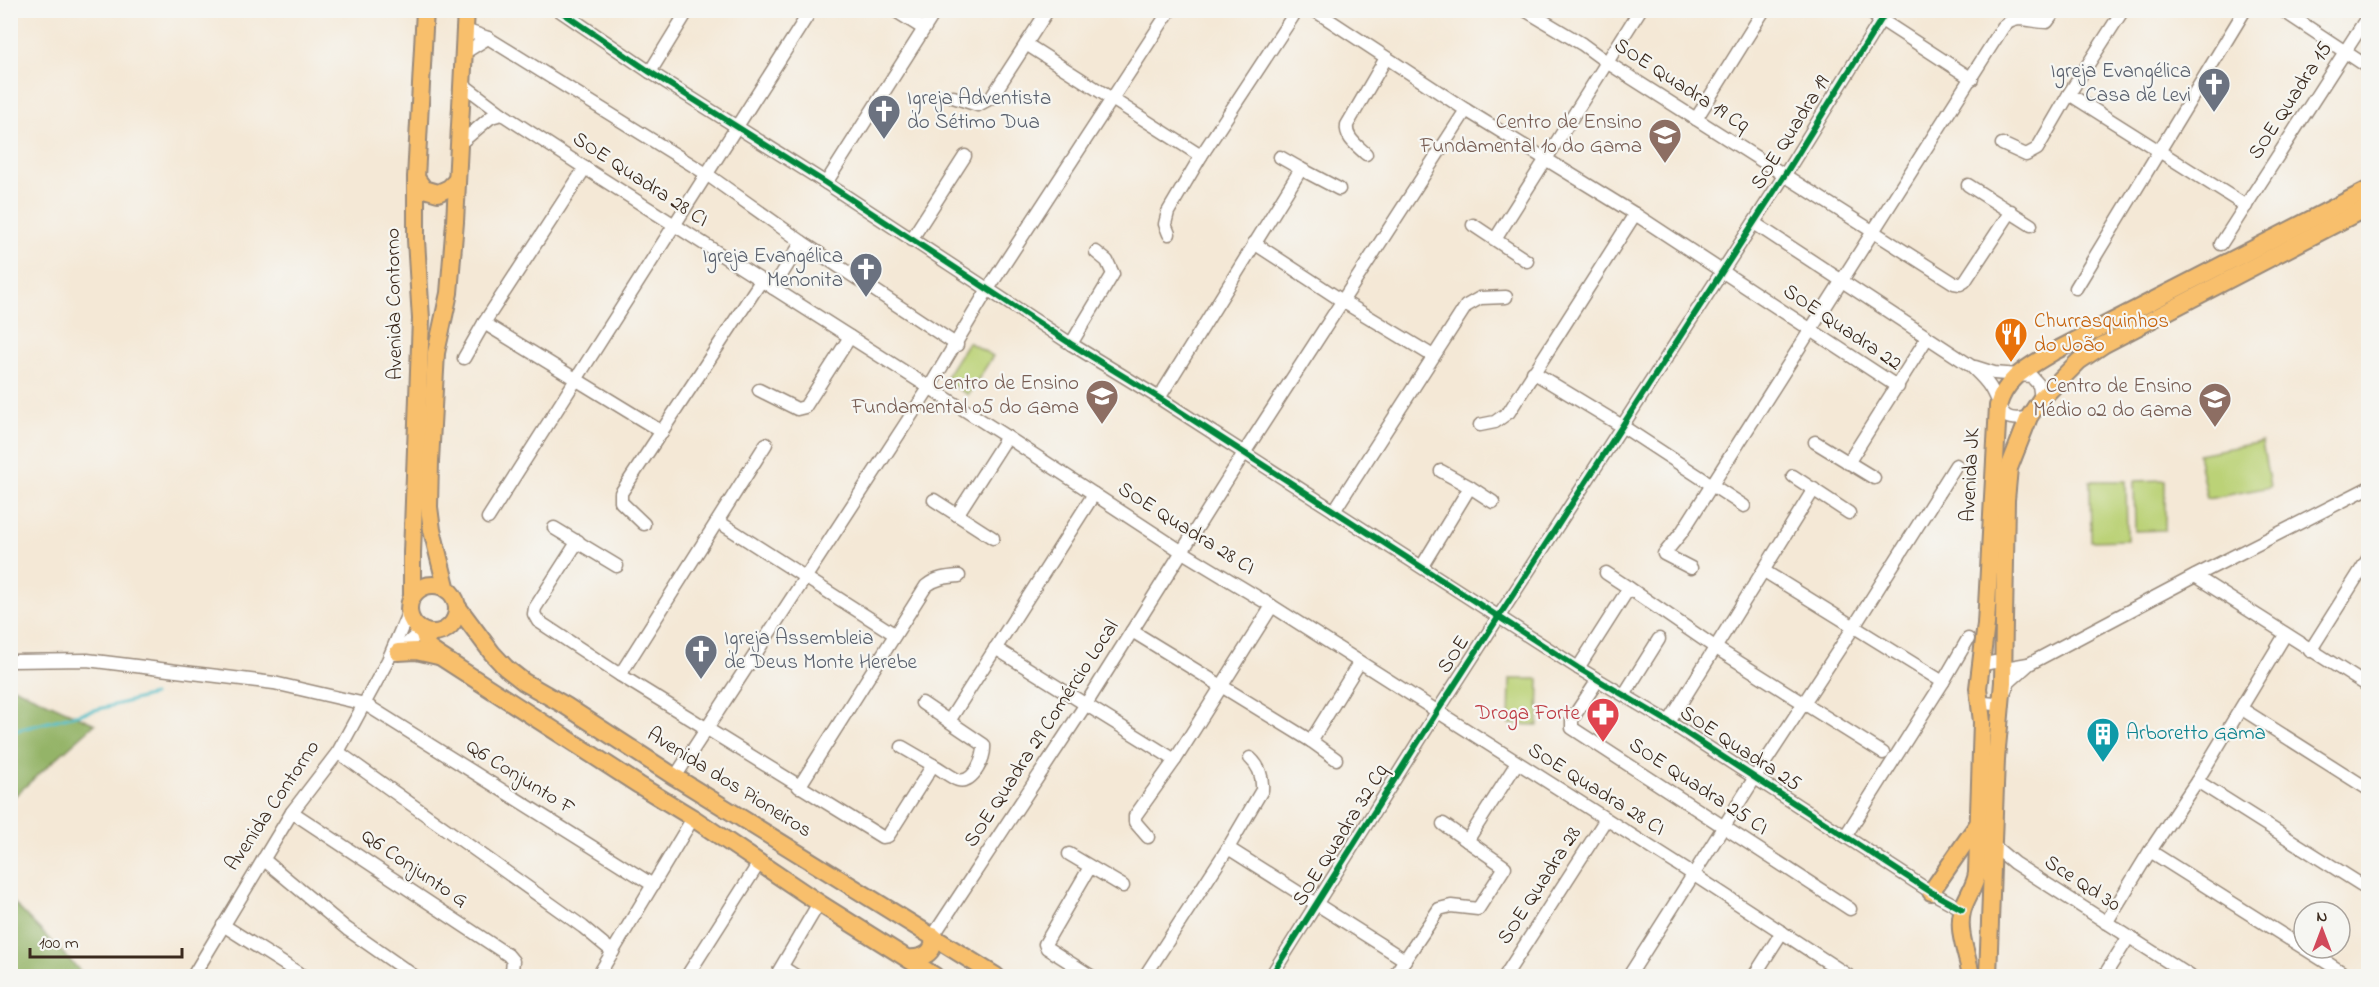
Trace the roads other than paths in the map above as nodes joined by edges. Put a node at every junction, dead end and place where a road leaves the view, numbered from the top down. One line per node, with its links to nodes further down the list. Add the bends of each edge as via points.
1 (425, 10): 53 (main road, Avenida Contorno)
2 (466, 10): 23 (main road, Avenida Contorno)
3 (688, 10): 31 (street)
4 (811, 10): 40 (street)
5 (894, 10): 22 (street)
6 (936, 10): 22 (street)
7 (1047, 10): 25 (street)
8 (1170, 10): 36 (street)
9 (1297, 10): 46 (street)
10 (1314, 10): 28 (street, SOE Quadra 22)
11 (1640, 10): 29 (street)
12 (1764, 10): 39 (street)
13 (1866, 10): 20 (street)
14 (2056, 10): 32 (street, via 2047,21 2009,21)
15 (2245, 10): 43 (street)
16 (2282, 10): 26 (street)
17 (561, 11): 31 (street, SOE Quadra 25)
18 (1527, 11): 29 (street, SOE Quadra 19 Cq)
19 (2118, 12): 34 (street)
20 (1884, 15): 32 (street); 52 (street, SOE Quadra 19)
21 (2368, 16): 26 (street, SOE Quadra 15)
22 (924, 29): 55 (street)
23 (465, 30): 24 (street); 27 (main road, Avenida Contorno)
24 (488, 38): 27 (street); 51 (street)
25 (1026, 44): 35 (street, via 983,104); 36 (street)
26 (2346, 52): 30 (street); 59 (street, SOE Quadra 15)
27 (464, 54): 33 (main road, Avenida Contorno)
28 (1386, 58): 37 (street, SOE Quadra 22); 44 (street, via 1347,125 1350,138)
29 (1608, 63): 39 (street, SOE Quadra 19 Cq); 48 (street)
30 (2368, 67)
31 (650, 72): 40 (street, SOE Quadra 25)
32 (1972, 79): 67 (street)
33 (461, 83): 38 (street, SOE Quadra 28 CI); 42 (main road, Avenida Contorno)
34 (2069, 94): 41 (street, via 2037,149 2021,153); 43 (street)
35 (953, 97)
36 (1113, 99): 46 (street); 81 (street)
37 (1466, 110): 48 (street, SOE Quadra 22); 83 (street)
38 (502, 114): 42 (street, via 491,117); 49 (street, SOE Quadra 28 CI)
39 (1696, 119): 52 (street, SOE Quadra 19 Cq)
40 (736, 128): 51 (street); 55 (street, SOE Quadra 25)
41 (2002, 144)
42 (458, 145): 54 (main road, Avenida Contorno)
43 (2161, 151): 59 (street); 80 (street)
44 (1366, 154)
45 (965, 156): 70 (street)
46 (1201, 156): 68 (street, via 1168,212 1165,224)
47 (1280, 157): 50 (street)
48 (1546, 160): 62 (street, SOE Quadra 22); 69 (street)
49 (585, 168): 64 (street, SOE Quadra 28 CI); 84 (street)
50 (1301, 169): 57 (street); 72 (street)
51 (705, 174): 64 (street); 71 (street)
52 (1784, 176): 63 (street, SOE Quadra 19); 67 (street, SOE Quadra 19)
53 (416, 178): 54 (main road, via 424,189 438,193); 144 (main road, Avenida Contorno, via 421,319)
54 (456, 181): 143 (main road, Avenida Contorno, via 449,293 436,353 430,461 432,531)
55 (826, 183): 70 (street, SOE Quadra 25)
56 (1968, 185): 61 (street)
57 (1339, 189)
58 (2368, 190): 94 (main road, Avenida JK)
59 (2246, 206): 73 (street, SOE Quadra 15)
60 (2368, 207): 100 (main road, Avenida JK, via 2103,345 2079,361)
61 (2010, 211): 66 (street); 67 (street, SOE Quadra 19, via 1960,284)
62 (1635, 214): 76 (street, SOE Quadra 22); 93 (street)
63 (1754, 223): 76 (street, SOE Quadra 19); 78 (street)
64 (674, 224): 77 (street, SOE Quadra 28 CI); 95 (street)
65 (1473, 225): 69 (street)
66 (2031, 225)
67 (1873, 232): 78 (street)
68 (1169, 234)
69 (1496, 238): 75 (street)
70 (911, 240): 81 (street, SOE Quadra 25)
71 (802, 242): 79 (street); 89 (street)
72 (1254, 243): 83 (street); 99 (street)
73 (2221, 244)
74 (1096, 252): 88 (street, via 1107,261 1113,274)
75 (1527, 261)
76 (1721, 273): 85 (street, SOE Quadra 22); 104 (street, SOE Quadra 19)
77 (761, 281): 79 (street, SOE Quadra 28 CI); 105 (street)
78 (1843, 281): 85 (street); 87 (street)
79 (773, 288): 86 (street, SOE Quadra 28 CI)
80 (2076, 288)
81 (988, 290): 88 (street, SOE Quadra 25); 89 (street)
82 (1506, 297): 90 (street, via 1473,300)
83 (1344, 302): 90 (street); 109 (street)
84 (484, 323): 91 (street); 95 (street)
85 (1810, 329): 96 (street, SOE Quadra 22); 115 (street)
86 (850, 337): 97 (street, SOE Quadra 28 CI); 98 (street, via 805,407 797,409)
87 (1928, 338): 92 (street); 96 (street)
88 (1071, 344): 99 (street, SOE Quadra 25)
89 (957, 345): 97 (street)
90 (1433, 356): 123 (street)
91 (464, 358)
92 (1971, 366): 94 (street); 101 (street, via 1985,380)
93 (1533, 372): 103 (street, via 1509,412 1495,422); 104 (street)
94 (2017, 374): 100 (street, via 2035,379); 101 (main road, Avenida JK, via 2002,393)
95 (576, 379): 105 (street); 126 (street)
96 (1898, 387): 110 (street, SOE Quadra 22)
97 (929, 388): 106 (street, SOE Quadra 28 CI); 141 (street)
98 (759, 390)
99 (1159, 398): 109 (street, SOE Quadra 25)
100 (2041, 399): 102 (main road, Avenida JK)
101 (1998, 406): 102 (street, via 2006,417); 163 (main road, Avenida JK)
102 (2029, 417): 164 (main road, Avenida JK, via 2009,468)
103 (1480, 425)
104 (1622, 426): 115 (street); 147 (street, SOE)
105 (662, 432): 128 (street, via 621,493 621,502)
106 (1007, 437): 119 (street, SOE Quadra 28 CI); 125 (street)
107 (1815, 442): 110 (street)
108 (766, 444): 127 (street)
109 (1244, 453): 123 (street, SOE Quadra 25); 132 (street)
110 (1848, 463): 114 (street)
111 (1956, 465): 148 (street, SOE Quadra 25)
112 (1441, 471): 116 (street)
113 (1793, 476): 118 (street)
114 (1874, 478)
115 (1711, 484): 122 (street); 136 (street, via 1664,554)
116 (1470, 488): 121 (street); 135 (street)
117 (2368, 488): 140 (street)
118 (1814, 489): 124 (street); 137 (street, SOE Quadra 25)
119 (1094, 494): 132 (street, SOE Quadra 28 CI); 155 (street)
120 (934, 500): 125 (street)
121 (1493, 502)
122 (1744, 506)
123 (1334, 511): 135 (street, SOE Quadra 25)
124 (1850, 513)
125 (957, 515): 130 (street)
126 (488, 518)
127 (719, 522): 141 (street); 166 (street)
128 (644, 524)
129 (554, 528): 131 (street)
130 (993, 538)
131 (578, 541): 134 (street); 166 (street, via 534,614 538,621)
132 (1181, 551): 146 (street, SOE Quadra 28 CI); 150 (street, SOE Quadra 29 Comércio Local)
133 (2368, 559): 157 (street)
134 (617, 566)
135 (1422, 566): 147 (street, SOE Quadra 25)
136 (1691, 568)
137 (1764, 571): 148 (street); 156 (street, SOE Quadra 25)
138 (1606, 573): 142 (street)
139 (959, 576): 151 (street, via 942,578 926,586)
140 (2195, 576): 152 (street); 162 (street)
141 (805, 578): 151 (street); 184 (street)
142 (1629, 588): 156 (street); 165 (street)
143 (447, 590): 144 (main road, via 432,585 418,591); 145 (main road)
144 (411, 604): 149 (main road, via 413,622); 158 (street, Avenida Contorno)
145 (457, 606): 149 (main road, via 450,626 437,632); 178 (main road, Avenida dos Pioneiros, via 506,668)
146 (1272, 606): 161 (street, SOE Quadra 28 CI); 170 (street)
147 (1499, 616): 165 (street, SOE Quadra 25); 180 (street, SOE)
148 (1855, 625): 168 (street); 175 (street, SOE Quadra 25)
149 (423, 630): 158 (street); 159 (main road, via 428,648)
150 (1132, 631): 170 (street); 177 (street, SOE Quadra 29 Comércio Local)
151 (894, 634): 197 (street)
152 (2285, 635): 157 (street); 179 (street)
153 (1659, 639): 171 (street)
154 (1968, 639): 168 (street)
155 (995, 648): 177 (street); 181 (street)
156 (1716, 648): 175 (street); 182 (street, SOE Quadra 25)
157 (2310, 651): 169 (street)
158 (393, 656): 159 (main road, via 416,651); 176 (street, Avenida Contorno)
159 (441, 657): 183 (main road)
160 (10, 661): 176 (street, Q6 Conjunto F, via 87,660 274,684)
161 (1359, 663): 180 (street, SOE Quadra 28 CI); 185 (street)
162 (2029, 664): 164 (street); 173 (street, via 2009,682)
163 (1981, 665): 164 (street, via 1994,662); 172 (main road, Avenida JK)
164 (2002, 666): 173 (main road, Avenida JK)
165 (1578, 668): 167 (street, SOE Quadra 25)
166 (620, 675): 184 (street)
167 (1598, 680): 171 (street, SOE Quadra 25); 204 (street, SOE Quadra 25 CI, via 1572,719 1572,728)
168 (1944, 682): 205 (street)
169 (2367, 683)
170 (1222, 685): 185 (street); 191 (street)
171 (1624, 695): 182 (street, SOE Quadra 25)
172 (1980, 699): 173 (street, via 1989,705); 202 (main road, Avenida JK)
173 (2001, 699): 208 (main road, Avenida JK)
174 (922, 703): 181 (street)
175 (1804, 703): 188 (street); 195 (street, SOE Quadra 25)
176 (365, 704): 187 (street, Avenida Contorno); 218 (street, Q6 Conjunto F)
177 (1086, 704): 191 (street); 230 (street, SOE Quadra 29 Comércio Local)
178 (566, 706): 183 (main road, via 554,714); 194 (main road, Avenida dos Pioneiros)
179 (2242, 709): 196 (street); 198 (street)
180 (1437, 712): 192 (street, SOE Quadra 28 CI); 223 (street, SOE Quadra 32 Cq)
181 (949, 721): 193 (street, via 984,745 984,755 973,775 964,780)
182 (1669, 722): 195 (street, SOE Quadra 25)
183 (552, 730): 200 (main road)
184 (708, 730): 194 (street); 197 (street)
185 (1311, 741): 190 (street)
186 (902, 747): 193 (street)
187 (338, 752): 199 (street, Avenida Contorno); 232 (street)
188 (1883, 753)
189 (1250, 758): 209 (street, via 1260,771 1262,790)
190 (1336, 759)
191 (1175, 760): 206 (street, via 1135,816 1135,822)
192 (1517, 763): 201 (street, SOE Quadra 28 CI); 207 (street)
193 (933, 765): 197 (street, via 885,837)
194 (675, 777): 230 (main road, Avenida dos Pioneiros)
195 (1754, 779): 204 (street); 205 (street, SOE Quadra 25)
196 (2198, 781): 210 (street); 220 (street)
197 (799, 787)
198 (2368, 789)
199 (292, 812): 212 (street, Avenida Contorno); 240 (street, Q6 Conjunto G, via 508,955 513,961)
200 (693, 818): 213 (main road); 218 (street)
201 (1606, 819): 217 (street, SOE Quadra 28 CI); 250 (street, SOE Quadra 28)
202 (1978, 823): 221 (main road); 224 (main road, Avenida JK, via 1977,873)
203 (1443, 824): 207 (street)
204 (1724, 828): 217 (street); 226 (street, SOE Quadra 25 CI)
205 (1846, 835): 221 (street, SOE Quadra 25)
206 (1148, 837)
207 (1467, 841): 234 (street, via 1505,867 1478,909 1439,909)
208 (1994, 846): 214 (street, Sce Qd 30); 216 (main road, Avenida JK)
209 (1228, 848): 223 (street); 247 (street)
210 (2150, 851): 227 (street); 257 (street)
211 (1069, 854): 215 (street)
212 (263, 859): 228 (street, Avenida Contorno); 239 (street, via 347,929)
213 (759, 863): 222 (main road); 242 (street)
214 (2014, 863): 216 (street, Sce Qd 30); 227 (street, Sce Qd 30)
215 (1090, 867): 219 (street); 246 (street, via 1045,944)
216 (1993, 868): 225 (main road, Avenida JK)
217 (1694, 875): 229 (street, SOE Quadra 28 CI); 251 (street)
218 (653, 885): 232 (street)
219 (1123, 886)
220 (2365, 887)
221 (1931, 892): 224 (street, SOE Quadra 25)
222 (819, 903): 233 (main road); 235 (street)
223 (1318, 904): 234 (street); 248 (street, SOE Quadra 32 Cq)
224 (1965, 904): 225 (main road, via 1981,897); 254 (main road, Avenida JK, via 1961,927)
225 (1990, 905): 255 (main road, Avenida JK)
226 (1850, 909)
227 (2106, 923): 231 (street, Sce Qd 30)
228 (223, 926): 237 (street, Avenida Contorno); 238 (street)
229 (1782, 932): 252 (street); 253 (street, SOE Quadra 28 CI)
230 (933, 936): 233 (main road, via 928,954 919,959); 245 (main road, Avenida dos Pioneiros)
231 (2128, 938): 236 (street, Sce Qd 30); 256 (street)
232 (613, 952): 241 (street)
233 (907, 958): 244 (main road)
234 (1405, 960): 249 (street)
235 (779, 972): 243 (street)
236 (2182, 974)
237 (193, 976)
238 (303, 976)
239 (414, 976)
240 (509, 976)
241 (599, 976)
242 (687, 976)
243 (796, 976)
244 (935, 976)
245 (996, 976)
246 (1091, 976)
247 (1145, 976)
248 (1271, 976)
249 (1394, 976)
250 (1507, 976)
251 (1629, 976)
252 (1754, 976)
253 (1849, 976)
254 (1971, 976)
255 (1988, 976)
256 (2104, 976)
257 (2348, 976)

